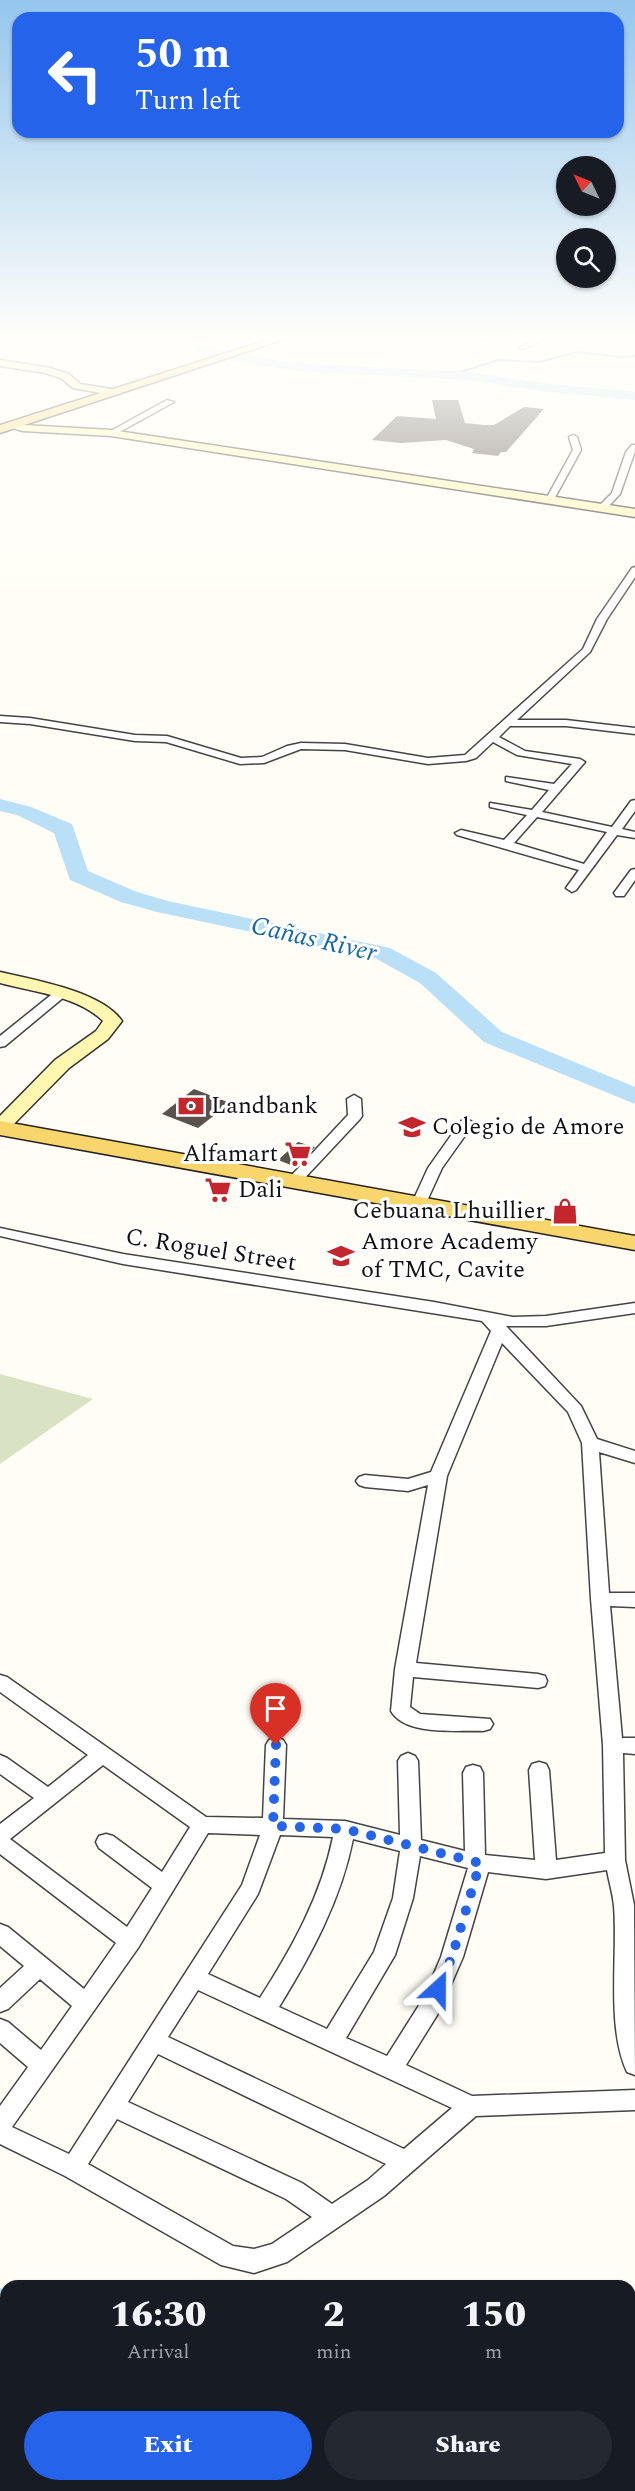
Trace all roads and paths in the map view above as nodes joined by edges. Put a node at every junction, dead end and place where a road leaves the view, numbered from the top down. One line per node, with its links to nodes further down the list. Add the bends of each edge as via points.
1 (254, 455): 4 (main road)
2 (574, 455): 4 (street)
3 (629, 455): 5 (street, via 616,494)
4 (549, 501): 5 (main road)
5 (602, 508): 6 (main road)
6 (635, 513)
7 (635, 570): 9 (street, via 586,650)
8 (0, 719): 11 (street, via 167,739 240,761 264,760 301,746 345,747 444,761 472,756)
9 (507, 723): 10 (street, via 574,723); 11 (street)
10 (635, 731)
11 (492, 736): 13 (street, via 499,744 516,751 580,762)
12 (510, 779): 13 (street)
13 (557, 788): 16 (street)
14 (635, 803): 17 (street)
15 (494, 805): 16 (street)
16 (534, 813): 17 (street); 20 (street)
17 (614, 832): 19 (street); 21 (street)
18 (461, 833): 20 (street)
19 (635, 835)
20 (507, 844): 21 (street)
21 (585, 868): 23 (street)
22 (635, 872): 24 (street)
23 (572, 888)
24 (620, 893)
25 (0, 977): 26 (main road)
26 (60, 994): 27 (street); 30 (main road, via 108,1014 113,1021)
27 (0, 1043)
28 (354, 1099): 31 (street, via 355,1116)
29 (467, 1123): 32 (street, via 435,1168)
30 (0, 1127): 31 (main road)
31 (295, 1180): 32 (main road)
32 (419, 1203): 34 (main road)
33 (0, 1232): 36 (street, C. Roguel Street, via 123,1259)
34 (635, 1243)
35 (635, 1308): 36 (street, C. Roguel Street, via 535,1322)
36 (493, 1323): 37 (street, via 575,1410); 39 (street)
37 (590, 1443): 38 (street); 41 (street)
38 (635, 1457)
39 (438, 1476): 40 (street, via 408,1485); 43 (street)
40 (365, 1481)
41 (600, 1599): 42 (street); 48 (street)
42 (635, 1600)
43 (404, 1669): 44 (street); 46 (street, via 400,1700 406,1716 416,1721)
44 (538, 1681)
45 (0, 1682): 50 (street)
46 (483, 1724)
47 (276, 1745): 57 (street)
48 (613, 1745): 49 (street); 63 (street)
49 (635, 1746)
50 (103, 1755): 55 (street); 56 (street)
51 (408, 1761): 62 (street)
52 (0, 1763): 55 (street)
53 (539, 1770): 65 (street)
54 (473, 1773): 64 (street)
55 (47, 1797): 59 (street)
56 (202, 1825): 57 (street); 66 (street)
57 (273, 1826): 58 (street); 71 (street, via 251,1888)
58 (345, 1829): 62 (street); 74 (street, via 342,1850 319,1914)
59 (0, 1836)
60 (106, 1842): 66 (street)
61 (0, 1843): 69 (street)
62 (411, 1846): 64 (street); 77 (street, via 402,1898 384,1955)
63 (615, 1860): 65 (street); 67 (street)
64 (477, 1862): 65 (street); 80 (street, via 452,1957 431,2005)
65 (546, 1870)
66 (166, 1886): 69 (street)
67 (630, 1906): 78 (street, via 627,2023)
68 (0, 1933): 70 (street)
69 (130, 1942): 73 (street)
70 (39, 1966): 72 (street); 73 (street)
71 (194, 1978): 74 (street); 76 (street)
72 (0, 2002)
73 (87, 2005): 79 (street)
74 (265, 2010): 77 (street)
75 (0, 2029): 79 (street)
76 (154, 2041): 82 (street); 86 (street)
77 (332, 2041): 80 (street)
78 (635, 2065)
79 (43, 2066): 84 (street)
80 (392, 2068): 83 (street)
81 (635, 2100): 83 (street)
82 (112, 2106): 87 (street); 88 (street, via 294,2191)
83 (471, 2106): 86 (street)
84 (0, 2125)
85 (0, 2132): 87 (street)
86 (405, 2162): 88 (street)
87 (73, 2168): 88 (street, via 242,2260 278,2254)
88 (332, 2218)

